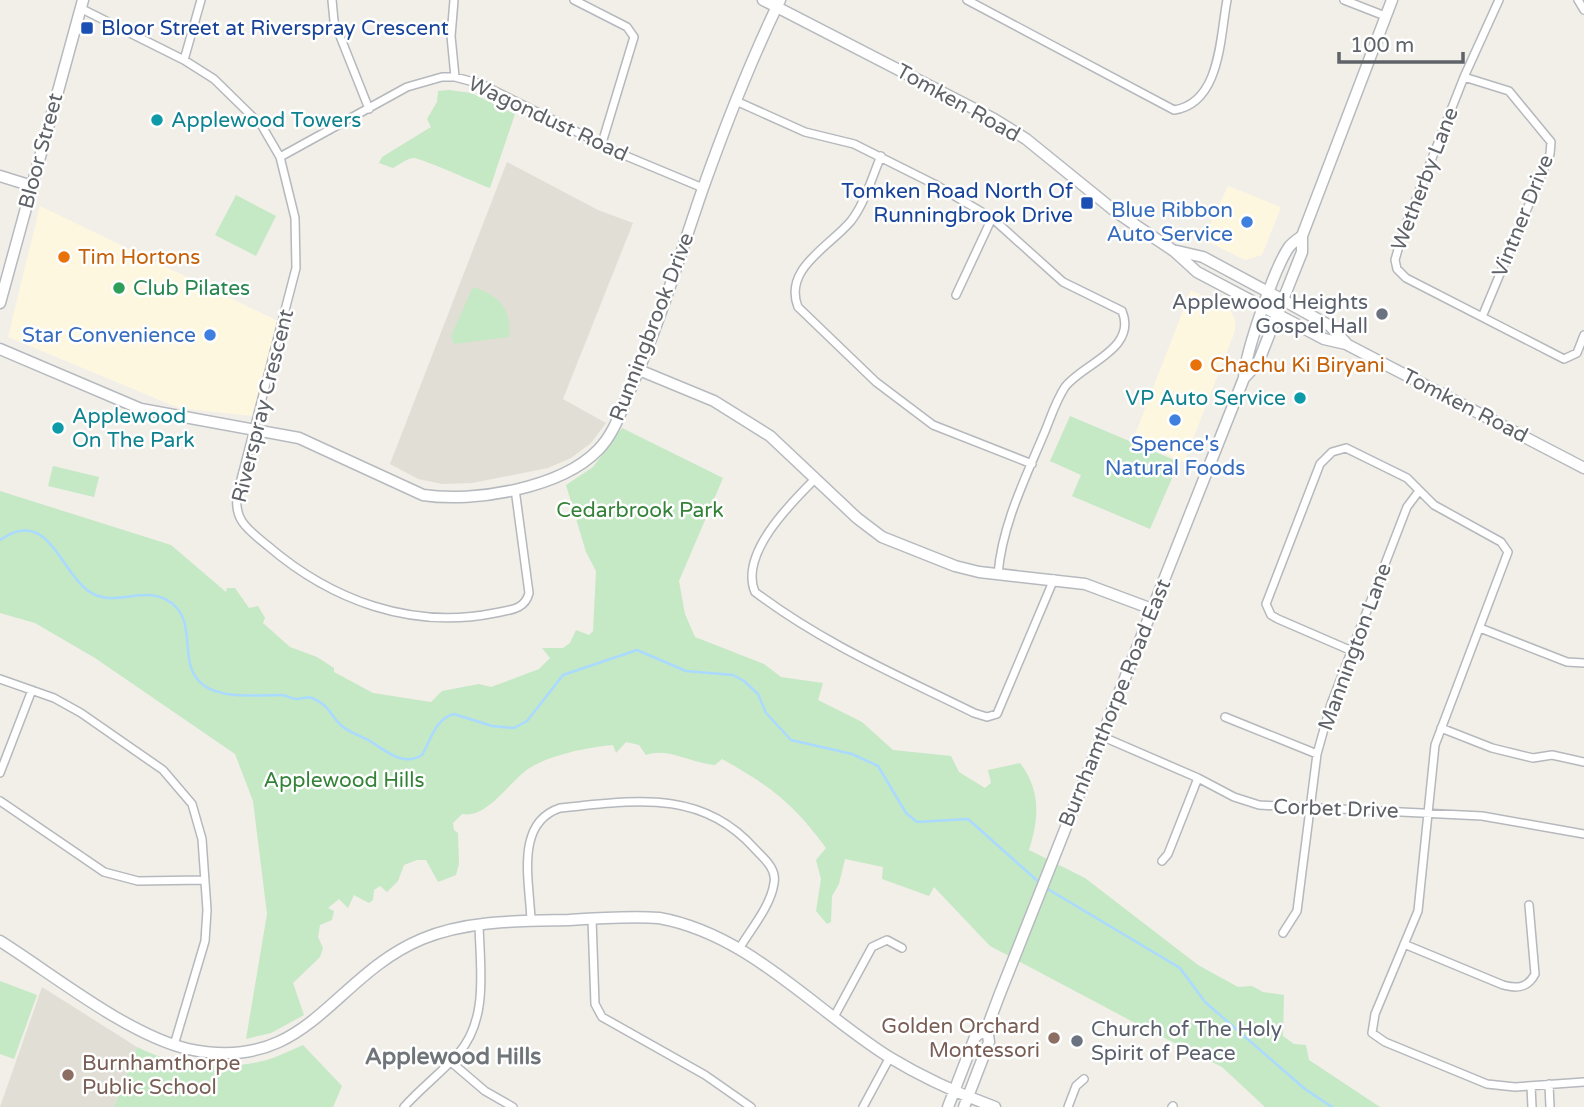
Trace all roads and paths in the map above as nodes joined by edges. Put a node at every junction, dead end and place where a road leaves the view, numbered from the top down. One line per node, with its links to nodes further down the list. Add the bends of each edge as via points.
1 (201, 0): 16 (street)
2 (332, 0): 20 (street, via 334,21)
3 (454, 0): 17 (street)
4 (574, 0): 21 (street, via 627,27 634,37)
5 (763, 0): 13 (street, Tomken Road)
6 (967, 0): 7 (street, via 1174,110 1197,103 1203,93 1217,61)
7 (1227, 0)
8 (1344, 0): 15 (street)
9 (1391, 0): 15 (street, Burnhamthorpe Road East)
10 (1499, 0): 18 (street, Wetherby Lane)
11 (1577, 0): 14 (street)
12 (81, 4): 16 (street, Riverspray Crescent); 25 (street, Bloor Street)
13 (778, 4): 19 (street, Runningbrook Drive); 29 (street, Tomken Road, via 994,118)
14 (1584, 10)
15 (1385, 16): 28 (street, Burnhamthorpe Road East)
16 (184, 60): 23 (street, Riverspray Crescent, via 239,100)
17 (455, 77): 20 (street, Wagondust Road, via 418,82); 21 (street, Wagondust Road, via 481,84)
18 (1464, 77): 36 (street, Vintner Drive, via 1509,90 1551,142); 36 (street, Wetherby Lane, via 1395,260 1406,278)
19 (736, 101): 22 (street, via 805,132); 26 (street, Runningbrook Drive)
20 (369, 109): 23 (street, Wagondust Road)
21 (602, 143): 26 (street, Wagondust Road)
22 (881, 156): 27 (street); 43 (street, via 852,219 797,274 793,295 797,307 876,382 933,425)
23 (280, 157): 42 (street, Riverspray Crescent, via 295,218 296,268)
24 (0, 176): 25 (street)
25 (32, 186): 33 (street, Bloor Street)
26 (703, 188): 40 (street, Runningbrook Drive)
27 (992, 218): 31 (street); 43 (street, via 1063,282 1118,308 1125,322 1111,351 1064,389)
28 (1302, 236): 30 (street, Burnhamthorpe Road East, via 1289,247); 32 (street, Burnhamthorpe Road East, via 1302,252)
29 (1174, 251): 30 (street, Tomken Road, via 1203,257); 34 (street, Tomken Road, via 1197,272)
30 (1270, 293): 32 (street, Tomken Road); 34 (street, Burnhamthorpe Road East)
31 (956, 295)
32 (1283, 300): 35 (street, Burnhamthorpe Road East); 38 (street, Tomken Road, via 1330,326)
33 (0, 303)
34 (1264, 308): 35 (street, Tomken Road); 41 (street, Burnhamthorpe Road East, via 1245,358)
35 (1277, 315): 38 (street, Tomken Road, via 1324,340); 41 (street, Burnhamthorpe Road East, via 1258,363)
36 (1482, 317): 37 (street, Wetherby Lane, via 1564,359 1577,352)
37 (1584, 335)
38 (1346, 344): 44 (street, Tomken Road)
39 (0, 349): 42 (street, Runningbrook Drive, via 141,409)
40 (639, 370): 45 (street, via 740,416 792,454); 46 (street, Runningbrook Drive, via 599,449 568,473)
41 (1244, 378): 50 (street, Burnhamthorpe Road East)
42 (255, 428): 46 (street, Runningbrook Drive, via 299,438 424,495 458,498); 46 (street, Riverspray Crescent, via 235,503 240,523 313,581 377,609 431,618 485,615 523,605 529,588)
43 (1032, 464): 48 (street, via 1000,544)
44 (1584, 468)
45 (815, 479): 48 (street, via 882,537 955,566); 49 (street, via 780,514 768,535 752,572 755,592 843,651 974,713 987,717 997,713)
46 (515, 489)
47 (1419, 491): 51 (street, via 1506,547 1506,564); 52 (street, Mannington Lane, via 1407,507); 52 (street, via 1407,478 1354,450 1332,452 1320,464 1266,604 1278,619)
48 (998, 574): 49 (street)
49 (1054, 579): 50 (street, via 1103,589)
50 (1152, 608): 58 (street, Burnhamthorpe Road East)
51 (1480, 628): 53 (street, via 1567,663); 57 (street)
52 (1352, 651): 59 (street, Mannington Lane)
53 (1584, 663)
54 (0, 679): 55 (street)
55 (32, 690): 61 (street); 68 (street, via 105,729 180,787 198,821)
56 (1225, 717): 59 (street)
57 (1441, 727): 60 (street, via 1532,758 1552,755); 65 (street)
58 (1101, 736): 62 (street, Corbet Drive); 79 (street, Burnhamthorpe Road East)
59 (1317, 754): 64 (street, Mannington Lane)
60 (1584, 762)
61 (0, 773)
62 (1198, 778): 64 (street, Corbet Drive, via 1259,805); 67 (street)
63 (0, 801): 68 (street, via 104,873 138,881)
64 (1310, 809): 65 (street, Corbet Drive); 73 (street, Mannington Lane, via 1297,911)
65 (1427, 812): 66 (street, Corbet Drive, via 1482,816); 75 (street, via 1422,891)
66 (1584, 834)
67 (1162, 861)
68 (205, 880): 80 (street, via 205,941)
69 (1529, 905): 75 (street, via 1535,974 1532,981 1515,989)
70 (592, 919): 71 (street); 77 (street, via 682,922); 91 (street, via 594,1004 602,1017 705,1075)
71 (531, 921): 72 (street); 77 (street, via 529,842 547,812 655,801 697,808 718,818 739,831 771,867 774,886)
72 (479, 925): 80 (street, via 425,937 397,951 318,1019 275,1043 253,1051 224,1053); 82 (street, via 478,1018 469,1040)
73 (1283, 933)
74 (0, 941): 80 (street, via 143,1033)
75 (1405, 944): 86 (street, via 1371,1026 1376,1038 1479,1082)
76 (902, 948): 78 (street, via 887,940 872,947)
77 (739, 949): 78 (street)
78 (834, 1017): 81 (street)
79 (987, 1028): 87 (street, Burnhamthorpe Road East, via 975,1037); 88 (street, Burnhamthorpe Road East, via 989,1042)
80 (174, 1045)
81 (890, 1057): 87 (street); 92 (street)
82 (451, 1062): 89 (street); 90 (street)
83 (1084, 1079): 95 (street)
84 (1584, 1082): 85 (street)
85 (1549, 1084): 86 (street); 97 (street)
86 (1531, 1086): 96 (street)
87 (954, 1091): 88 (street); 93 (street, Burnhamthorpe Road East)
88 (966, 1102): 94 (street)
89 (404, 1107)
90 (513, 1107)
91 (751, 1107)
92 (863, 1107)
93 (948, 1107)
94 (995, 1107)
95 (1068, 1107)
96 (1532, 1107)
97 (1550, 1107)

